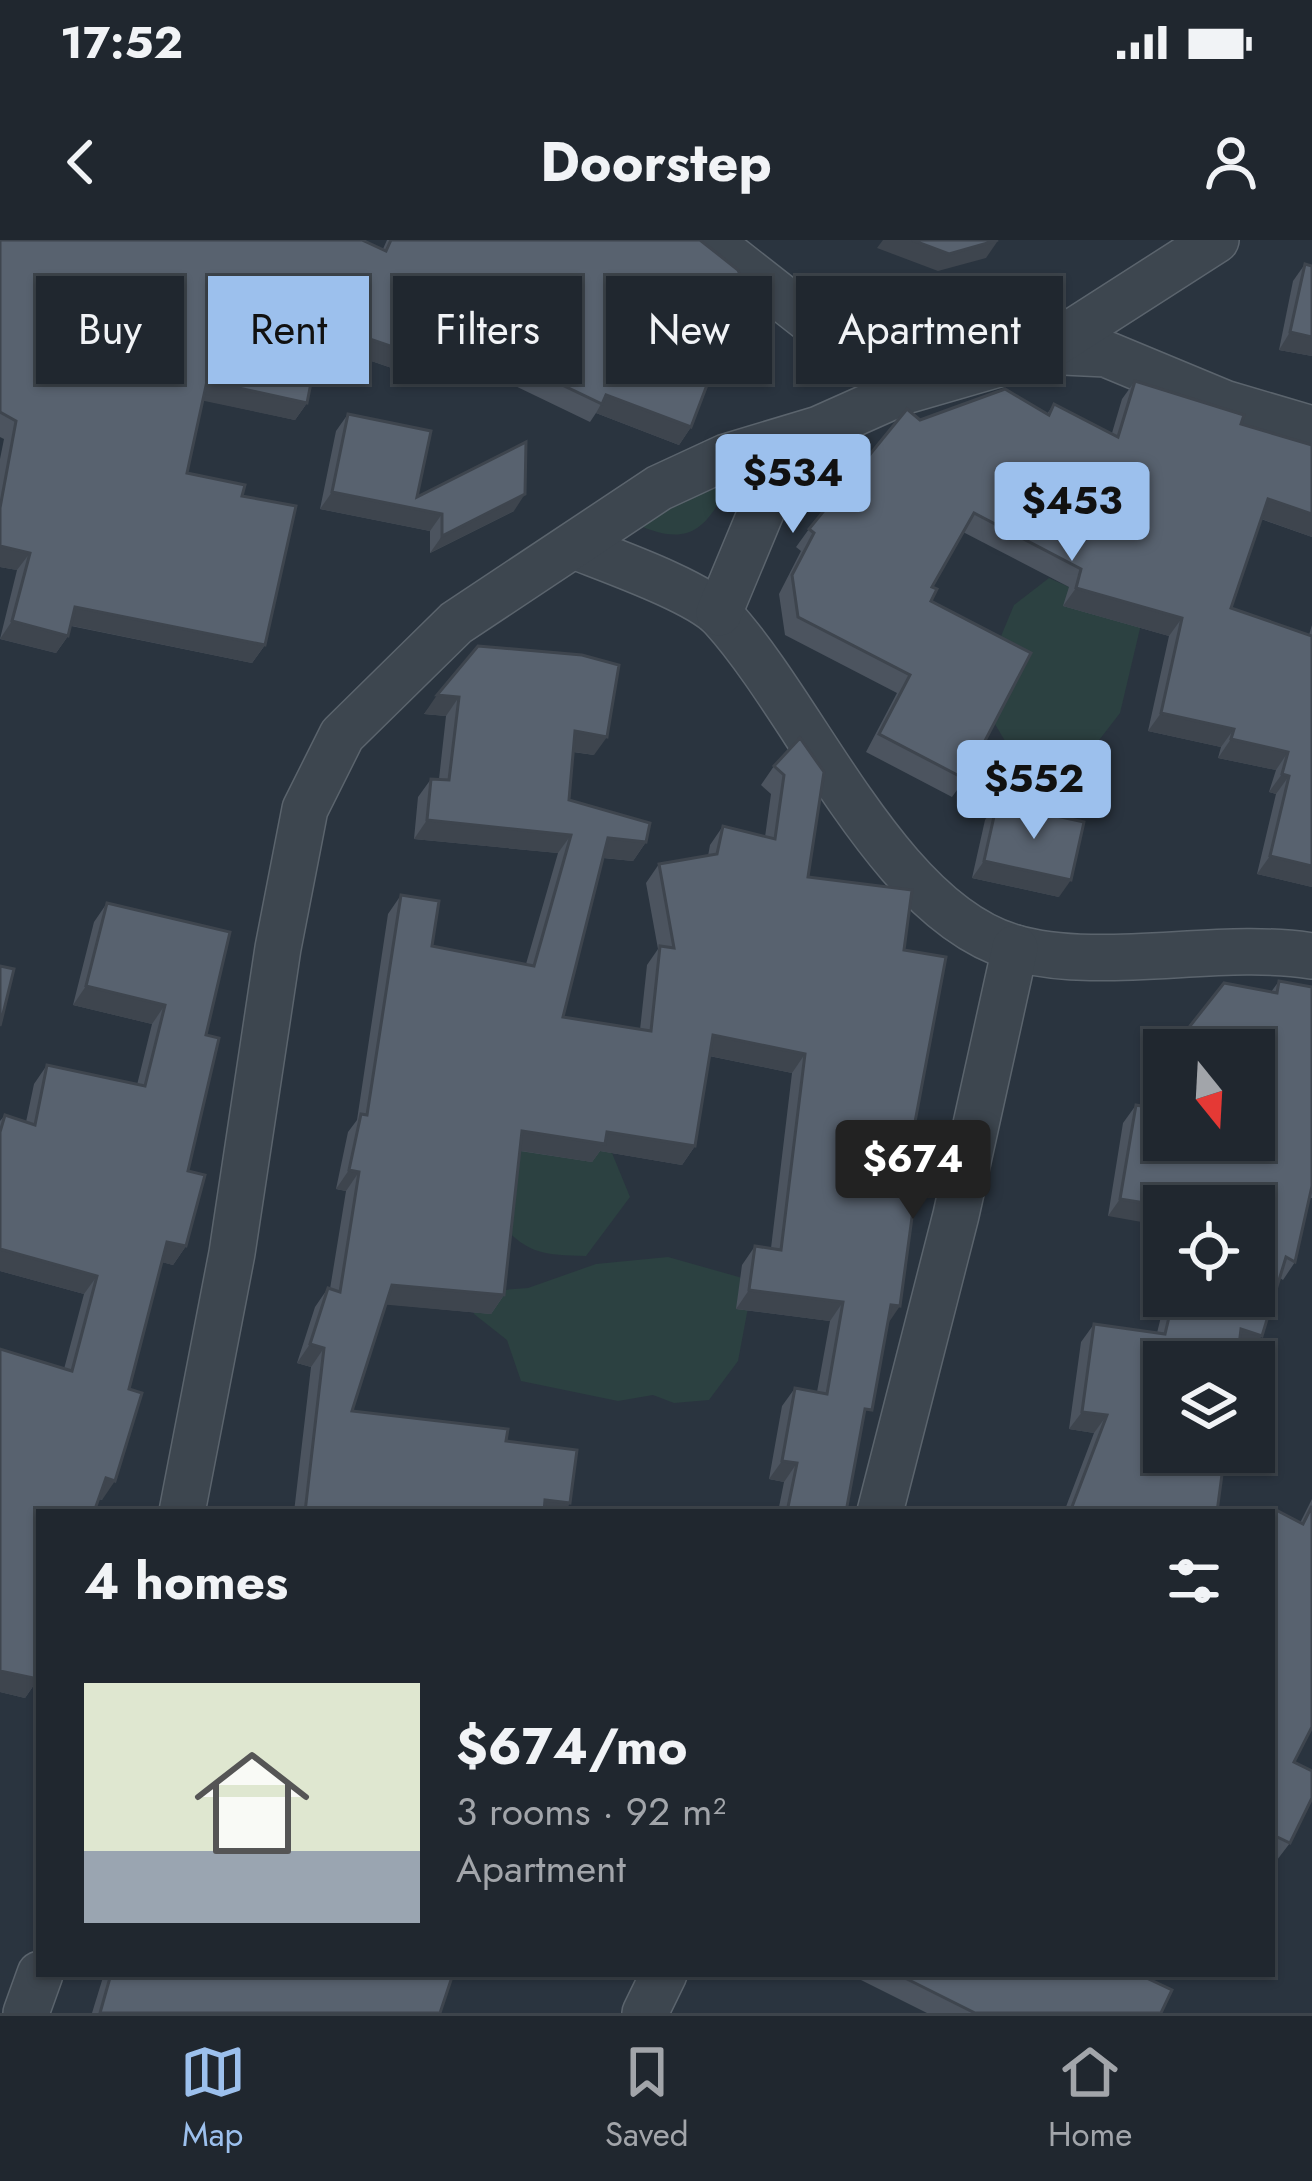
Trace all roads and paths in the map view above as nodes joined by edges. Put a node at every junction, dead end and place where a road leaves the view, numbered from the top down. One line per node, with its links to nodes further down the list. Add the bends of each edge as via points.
1 (708, 240): 6 (street)
2 (1216, 240): 3 (street)
3 (1063, 338)
4 (1063, 352): 7 (street, via 1106,354)
5 (930, 384): 6 (street)
6 (902, 392): 8 (street)
7 (1312, 429)
8 (819, 430): 9 (street, via 726,457 659,488); 10 (street, via 776,476)
9 (574, 546): 10 (street); 13 (street, via 456,623 395,677 342,735 305,809)
10 (719, 613): 11 (street, via 933,902)
11 (1015, 948): 12 (street); 14 (street)
12 (1312, 956)
13 (183, 1509)
14 (881, 1509)
15 (39, 1977): 17 (street)
16 (663, 1977): 18 (street)
17 (26, 2013)
18 (645, 2013)

